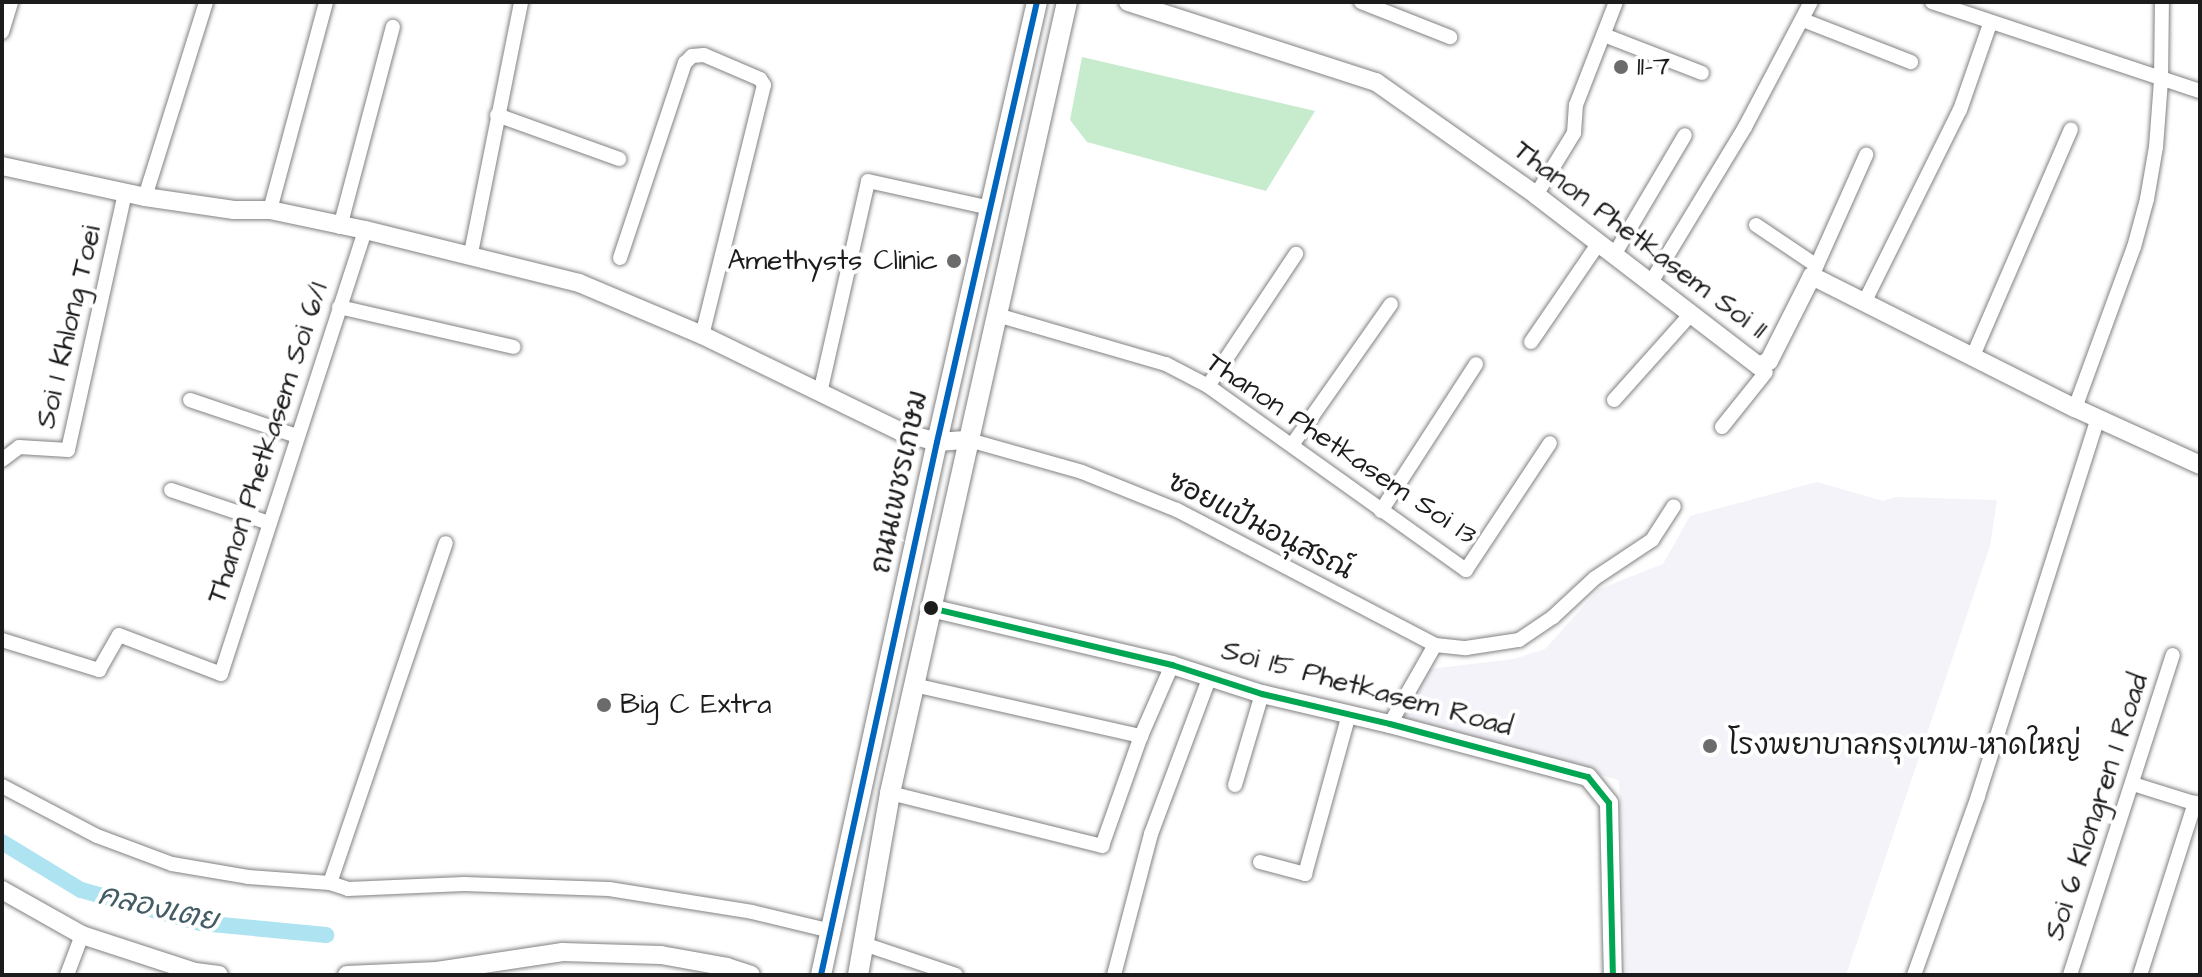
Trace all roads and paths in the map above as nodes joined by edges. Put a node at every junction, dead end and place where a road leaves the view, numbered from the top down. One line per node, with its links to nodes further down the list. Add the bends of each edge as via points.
1 (11, 2): 16 (street)
2 (206, 2): 31 (street)
3 (326, 2): 33 (street)
4 (521, 2): 23 (street)
5 (1037, 2): 32 (main road, ถนนเพชรเกษม)
6 (1067, 2): 47 (main road, ถนนเพชรเกษม)
7 (1128, 2): 30 (street, Thanon Phetkasem Soi 11, via 1376,82)
8 (1361, 2): 18 (street)
9 (1616, 2): 17 (street)
10 (1811, 2): 13 (street)
11 (1932, 2): 14 (street)
12 (2162, 2): 21 (street)
13 (1803, 20): 19 (street); 43 (street)
14 (1990, 24): 21 (street); 44 (street, via 1960,110)
15 (393, 27): 35 (street)
16 (2, 32)
17 (1604, 35): 20 (street); 30 (street, via 1576,105 1574,133)
18 (1450, 37)
19 (1911, 62)
20 (1702, 73)
21 (2161, 80): 22 (street); 59 (street, via 2147,199)
22 (2200, 91)
23 (497, 115): 27 (street); 38 (street)
24 (2071, 129): 52 (street)
25 (1685, 135): 40 (street)
26 (1866, 155): 42 (street)
27 (619, 159)
28 (2, 166): 29 (street)
29 (125, 193): 31 (street); 67 (street, Soi 1 Khlong Toei, via 68,450 19,447)
30 (1536, 195): 37 (street, Thanon Phetkasem Soi 11)
31 (145, 197): 33 (street)
32 (991, 208): 56 (street, via 868,181); 64 (main road, ถนนเพชรเกษม)
33 (270, 210): 35 (street)
34 (1756, 225): 42 (street)
35 (340, 227): 36 (street)
36 (365, 230): 38 (street); 46 (street, Thanon Phetkasem Soi 6/1)
37 (1598, 244): 40 (street, Thanon Phetkasem Soi 11); 50 (street)
38 (471, 253): 49 (street, via 579,283)
39 (1296, 254): 55 (street)
40 (1614, 255): 43 (street, Thanon Phetkasem Soi 11)
41 (620, 258): 49 (street, via 685,63 704,55 760,79 764,85)
42 (1814, 271): 44 (street); 54 (street, Thanon Phetkasem Soi 11)
43 (1650, 284): 48 (street, Thanon Phetkasem Soi 11)
44 (1865, 301): 52 (street)
45 (1391, 304): 66 (street)
46 (339, 307): 51 (street); 62 (street, Thanon Phetkasem Soi 6/1)
47 (997, 315): 55 (street, Thanon Phetkasem Soi 13, via 1166,364); 63 (main road, ถนนเพชรเกษม)
48 (1690, 315): 54 (street, Thanon Phetkasem Soi 11); 58 (street)
49 (702, 335): 56 (street)
50 (1531, 342)
51 (513, 347)
52 (1972, 358): 59 (street)
53 (1476, 364): 71 (street)
54 (1766, 371): 61 (street)
55 (1208, 386): 66 (street, Thanon Phetkasem Soi 13)
56 (820, 393): 64 (street, via 904,433)
57 (190, 400): 62 (street)
58 (1614, 400)
59 (2075, 408): 60 (street)
60 (2098, 418): 68 (street); 107 (street, via 1978,796)
61 (1722, 427)
62 (297, 436): 72 (street, Thanon Phetkasem Soi 6/1)
63 (969, 440): 64 (street); 74 (main road, ถนนเพชรเกษม); 76 (street, ซอยแป้นอนุสรณ์, via 1082,472 1177,510)
64 (937, 442): 93 (main road, ถนนเพชรเกษม)
65 (1550, 443): 71 (street, Thanon Phetkasem Soi 13, via 1466,570)
66 (1292, 445): 71 (street, Thanon Phetkasem Soi 13)
67 (2, 460)
68 (2200, 465)
69 (171, 490): 72 (street)
70 (1674, 506): 76 (street, via 1652,540 1519,640 1466,648)
71 (1381, 511)
72 (269, 523): 75 (street, Thanon Phetkasem Soi 6/1, via 221,674 119,635 99,670)
73 (446, 543): 91 (street)
74 (931, 608): 78 (street, Soi 15 Phetkasem Road); 80 (main road, ถนนเพชรเกษม)
75 (2, 640)
76 (1435, 645): 83 (street)
77 (2173, 655): 85 (street, Soi 6 Klongren 1 Road)
78 (1172, 665): 79 (street, Soi 15 Phetkasem Road); 84 (street)
79 (1210, 676): 81 (street, Soi 15 Phetkasem Road); 105 (street, via 1151,834)
80 (914, 685): 84 (street); 88 (main road, ถนนเพชรเกษม)
81 (1262, 694): 82 (street, Soi 15 Phetkasem Road); 86 (street)
82 (1349, 714): 83 (street, Soi 15 Phetkasem Road); 90 (street, via 1305,874)
83 (1390, 724): 106 (street, Soi 15 Phetkasem Road, via 1588,777 1609,803)
84 (1141, 736): 88 (street, via 1102,846)
85 (2133, 784): 89 (street); 108 (street, Soi 6 Klongren 1 Road)
86 (1235, 785)
87 (2, 786): 91 (street, via 97,836 172,864)
88 (890, 793): 95 (main road, ถนนเพชรเกษม)
89 (2198, 804): 109 (street)
90 (1260, 862)
91 (330, 883): 93 (street, via 348,889 464,884 609,889)
92 (2, 890): 94 (street)
93 (831, 931): 102 (main road, ถนนเพชรเกษม)
94 (82, 935): 97 (street); 98 (street)
95 (861, 943): 103 (main road, ถนนเพชรเกษม); 104 (street)
96 (408, 972): 100 (street); 101 (street, via 563,952 661,955)
97 (195, 973): 99 (street)
98 (67, 975)
99 (219, 975)
100 (347, 975)
101 (751, 975)
102 (821, 975)
103 (858, 975)
104 (956, 975)
105 (1114, 975)
106 (1613, 975)
107 (1914, 975)
108 (2070, 975)
109 (2140, 975)

